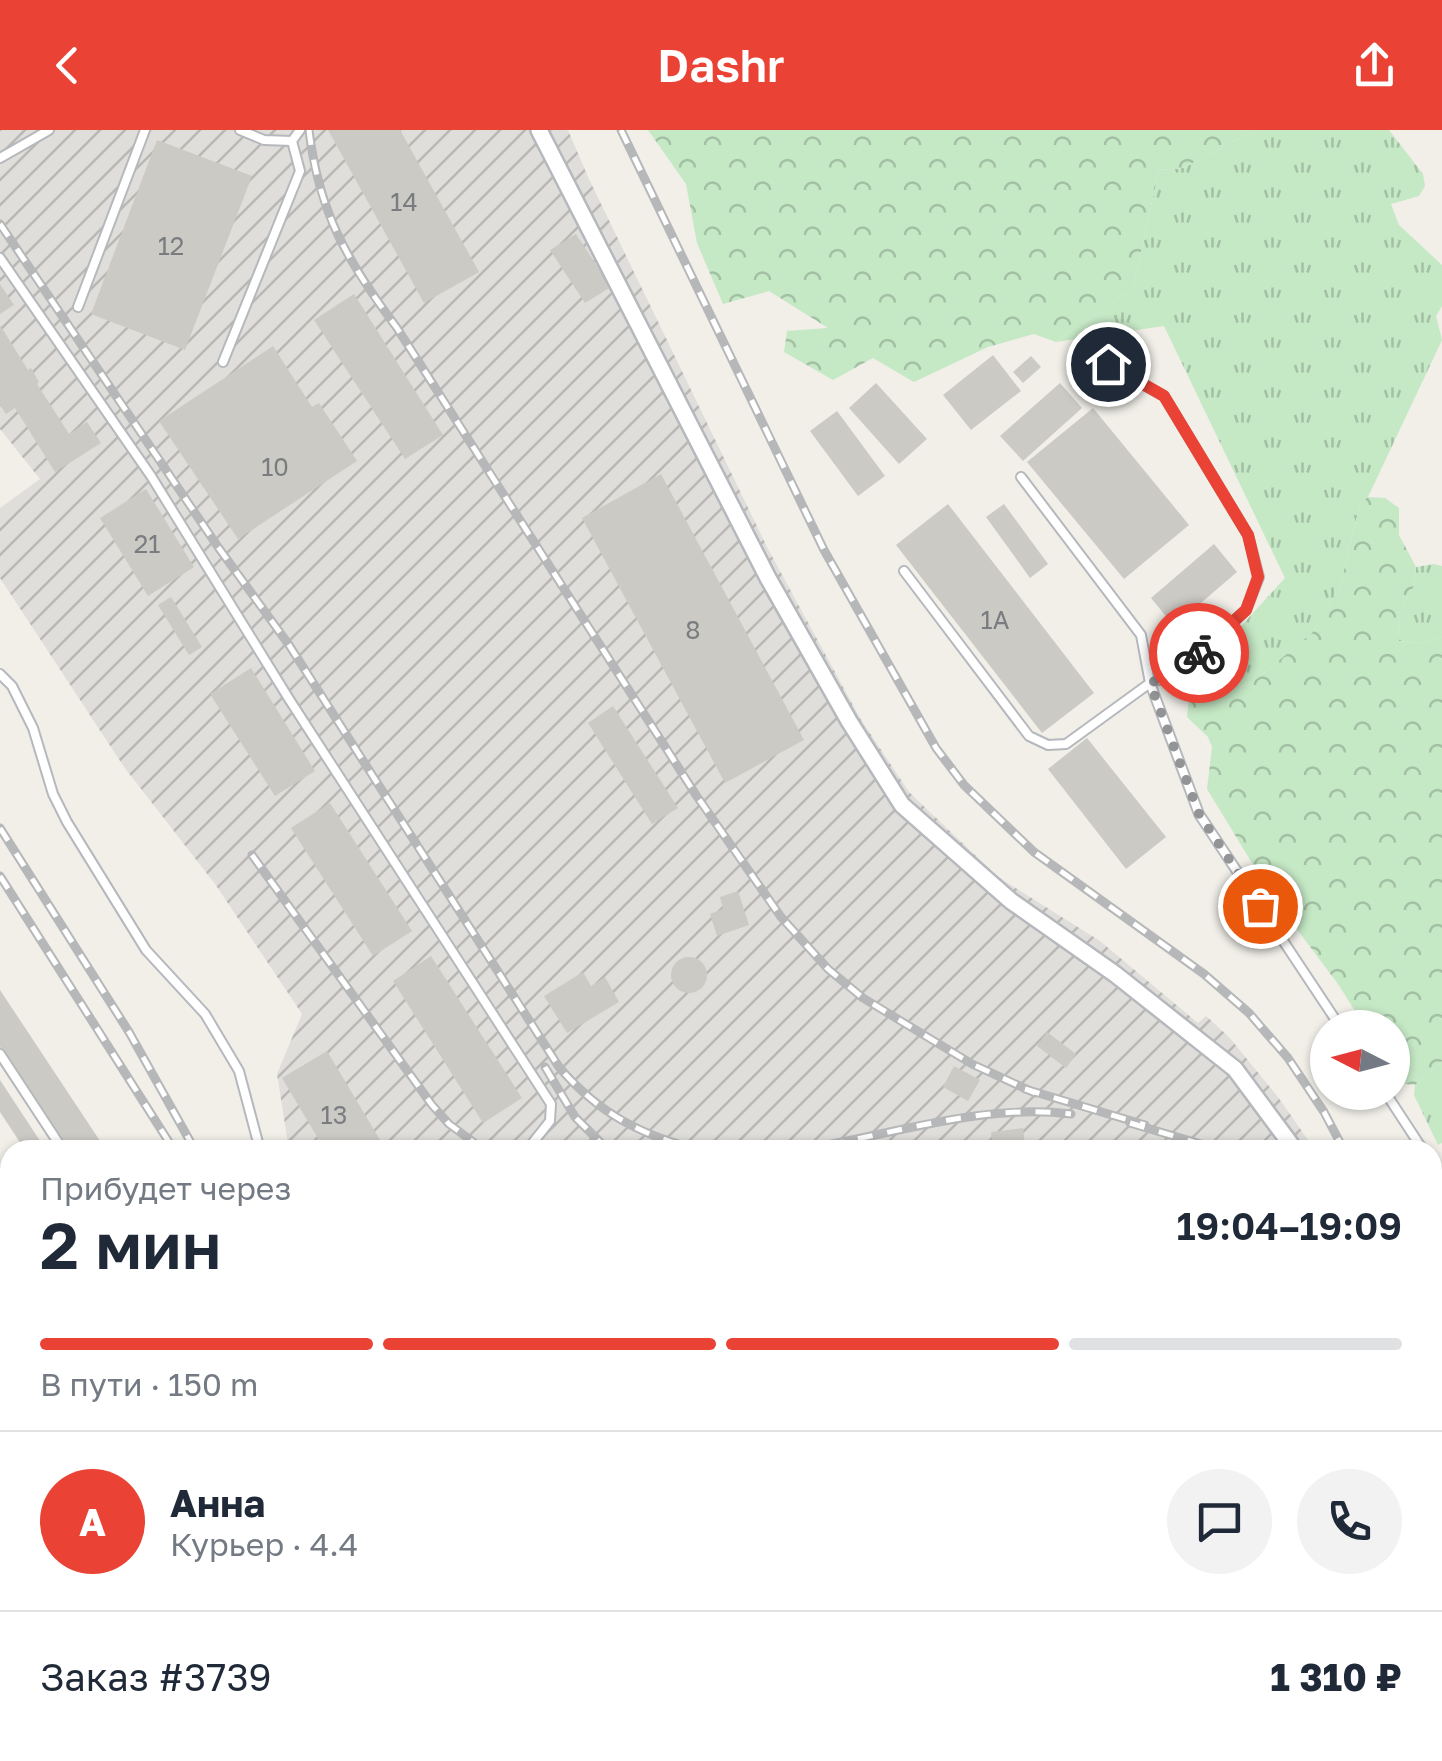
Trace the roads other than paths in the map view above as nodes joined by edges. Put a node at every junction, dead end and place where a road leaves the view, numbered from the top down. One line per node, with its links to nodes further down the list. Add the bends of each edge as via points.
1 (50, 130): 7 (lane)
2 (145, 130): 9 (lane)
3 (240, 130): 6 (lane)
4 (300, 130): 6 (lane)
5 (538, 130): 22 (street, via 768,578 902,805 1011,901 1235,1069)
6 (292, 141): 10 (lane, via 300,171)
7 (0, 158)
8 (0, 258): 21 (lane, via 151,476 551,1104 550,1121)
9 (78, 307)
10 (223, 362)
11 (1108, 364): 15 (lane, via 1164,396 1248,535 1258,577 1246,610 1176,673)
12 (1021, 477): 15 (lane, via 1141,636)
13 (904, 571): 15 (lane, via 1029,736 1048,745 1066,744)
14 (0, 674): 20 (lane, via 33,728 66,822 146,950 205,1014 239,1071)
15 (1150, 683): 16 (lane, via 1199,814)
16 (1329, 1010)
17 (0, 1054): 19 (lane)
18 (1397, 1110): 23 (lane)
19 (56, 1140)
20 (257, 1140)
21 (535, 1140)
22 (1288, 1140)
23 (1417, 1140)

